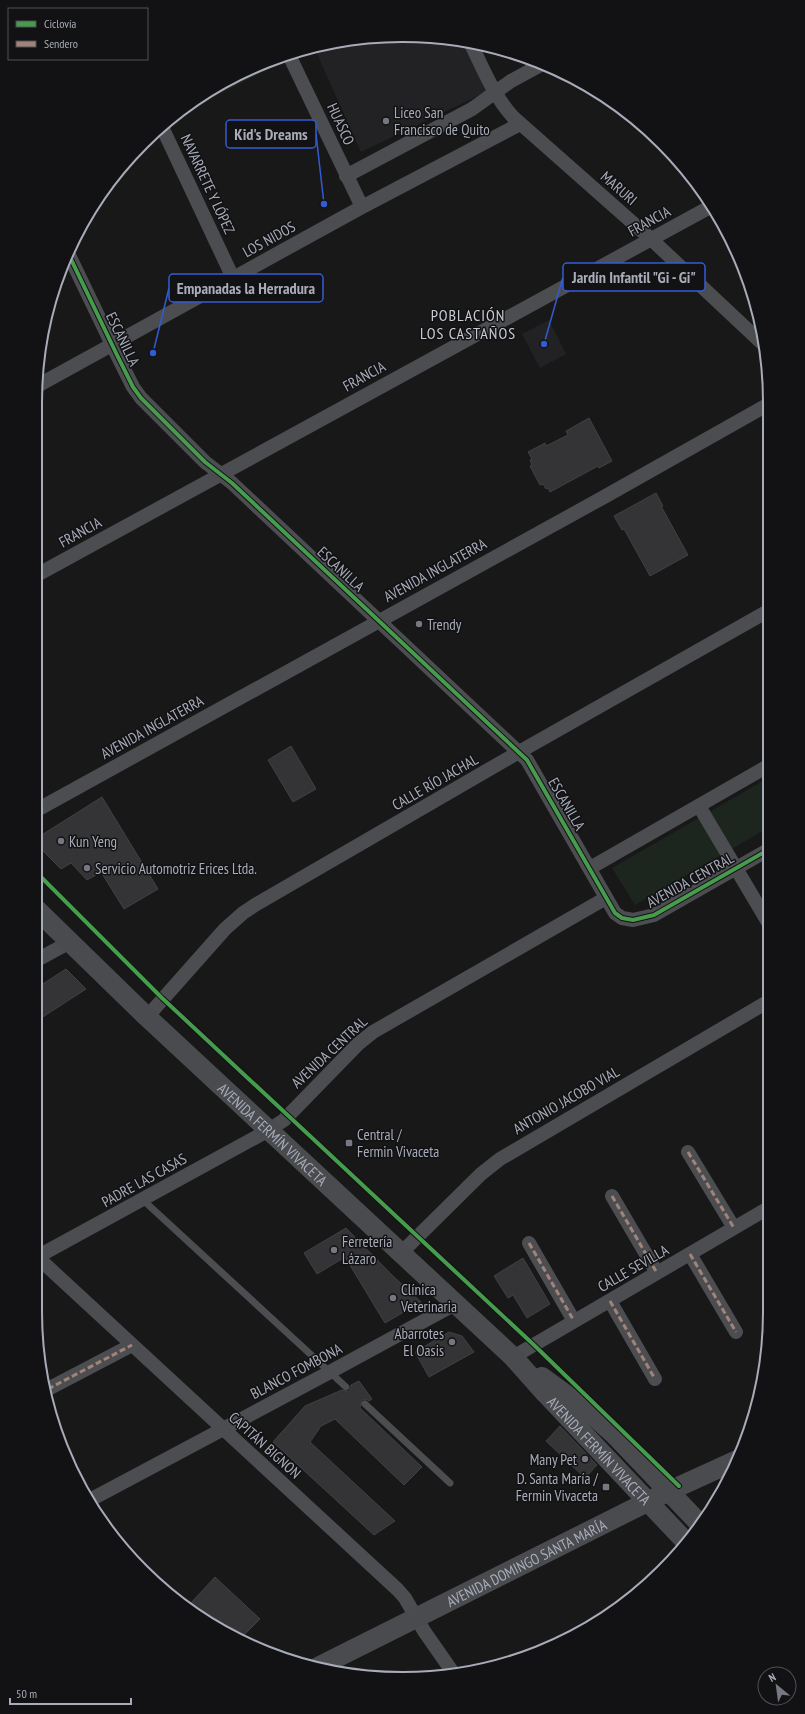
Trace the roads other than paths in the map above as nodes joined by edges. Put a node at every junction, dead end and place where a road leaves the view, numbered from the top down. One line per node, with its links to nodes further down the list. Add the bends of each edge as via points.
1 (473, 49): 4 (street, MARURI)
2 (291, 60): 7 (street, HUASCO)
3 (536, 67): 4 (street)
4 (494, 93): 5 (street, MARURI); 7 (street, via 472,109)
5 (520, 124): 8 (street, LOS NIDOS); 10 (street, MARURI)
6 (164, 132): 12 (street, NAVARRETE Y LÓPEZ)
7 (346, 176): 8 (street, HUASCO)
8 (362, 207): 12 (street, LOS NIDOS)
9 (706, 209): 10 (street, FRANCIA)
10 (651, 239): 13 (street, MARURI); 17 (street, FRANCIA)
11 (71, 260): 14 (street, ESCANILLA)
12 (233, 278): 14 (street, LOS NIDOS)
13 (757, 339)
14 (112, 345): 15 (street, LOS NIDOS); 17 (street, ESCANILLA, via 141,398)
15 (43, 383)
16 (763, 407): 20 (street, AVENIDA INGLATERRA)
17 (220, 475): 18 (street, FRANCIA); 20 (street, ESCANILLA)
18 (42, 572)
19 (763, 613): 21 (street, CALLE RÍO JACHAL)
20 (379, 620): 21 (street, ESCANILLA); 24 (street, AVENIDA INGLATERRA)
21 (519, 752): 26 (street, ESCANILLA, via 533,768); 34 (street, CALLE RÍO JACHAL, via 243,913)
22 (763, 769): 23 (street)
23 (699, 806): 26 (street); 27 (street)
24 (42, 807)
25 (763, 853): 27 (street, AVENIDA CENTRAL)
26 (590, 868): 28 (street, ESCANILLA)
27 (736, 868): 28 (street, AVENIDA CENTRAL, via 647,918 622,918 612,909); 29 (street)
28 (606, 898): 35 (street, AVENIDA CENTRAL, via 372,1032 284,1120)
29 (763, 914)
30 (42, 915): 31 (main road, AVENIDA FERMÍN VIVACETA)
31 (70, 942): 32 (street); 34 (main road, AVENIDA FERMÍN VIVACETA)
32 (42, 957)
33 (763, 1005): 42 (street, ANTONIO JACOBO VIAL, via 500,1158)
34 (147, 1017): 35 (main road, AVENIDA FERMÍN VIVACETA)
35 (269, 1130): 38 (street, PADRE LAS CASAS); 42 (main road, AVENIDA FERMÍN VIVACETA)
36 (688, 1152): 40 (street)
37 (612, 1196): 46 (street)
38 (143, 1200): 43 (street, PADRE LAS CASAS); 53 (lane)
39 (763, 1214): 40 (street, CALLE SEVILLA)
40 (734, 1228): 44 (street, CALLE SEVILLA)
41 (529, 1243): 49 (street)
42 (401, 1253): 48 (main road, AVENIDA FERMÍN VIVACETA)
43 (42, 1254)
44 (690, 1254): 46 (street, CALLE SEVILLA); 50 (street)
45 (42, 1262): 51 (street, CAPITÁN BIGNON)
46 (657, 1273): 47 (street, CALLE SEVILLA)
47 (610, 1301): 49 (street, CALLE SEVILLA); 54 (street)
48 (455, 1304): 52 (main road, AVENIDA FERMÍN VIVACETA); 53 (street, BLANCO FOMBONA)
49 (574, 1321): 52 (street, CALLE SEVILLA)
50 (736, 1332)
51 (132, 1345): 55 (street); 58 (street, CAPITÁN BIGNON)
52 (513, 1357): 61 (main road, AVENIDA FERMÍN VIVACETA, via 587,1410); 63 (main road, AVENIDA FERMÍN VIVACETA)
53 (330, 1372): 56 (lane); 58 (street, BLANCO FOMBONA)
54 (655, 1379)
55 (50, 1388)
56 (346, 1388)
57 (365, 1404): 60 (lane)
58 (223, 1429): 62 (street, BLANCO FOMBONA); 66 (street, CAPITÁN BIGNON, via 398,1590)
59 (729, 1463): 61 (main road, AVENIDA DOMINGO SANTA MARÍA)
60 (450, 1483)
61 (669, 1491): 63 (main road, AVENIDA DOMINGO SANTA MARÍA); 64 (main road, AVENIDA FERMÍN VIVACETA)
62 (94, 1498)
63 (649, 1501): 65 (main road, AVENIDA FERMÍN VIVACETA); 66 (main road, AVENIDA DOMINGO SANTA MARÍA)
64 (696, 1520)
65 (683, 1538)
66 (416, 1618): 67 (main road, AVENIDA DOMINGO SANTA MARÍA); 68 (street, CAPITÁN BIGNON)
67 (325, 1663)
68 (451, 1669)

